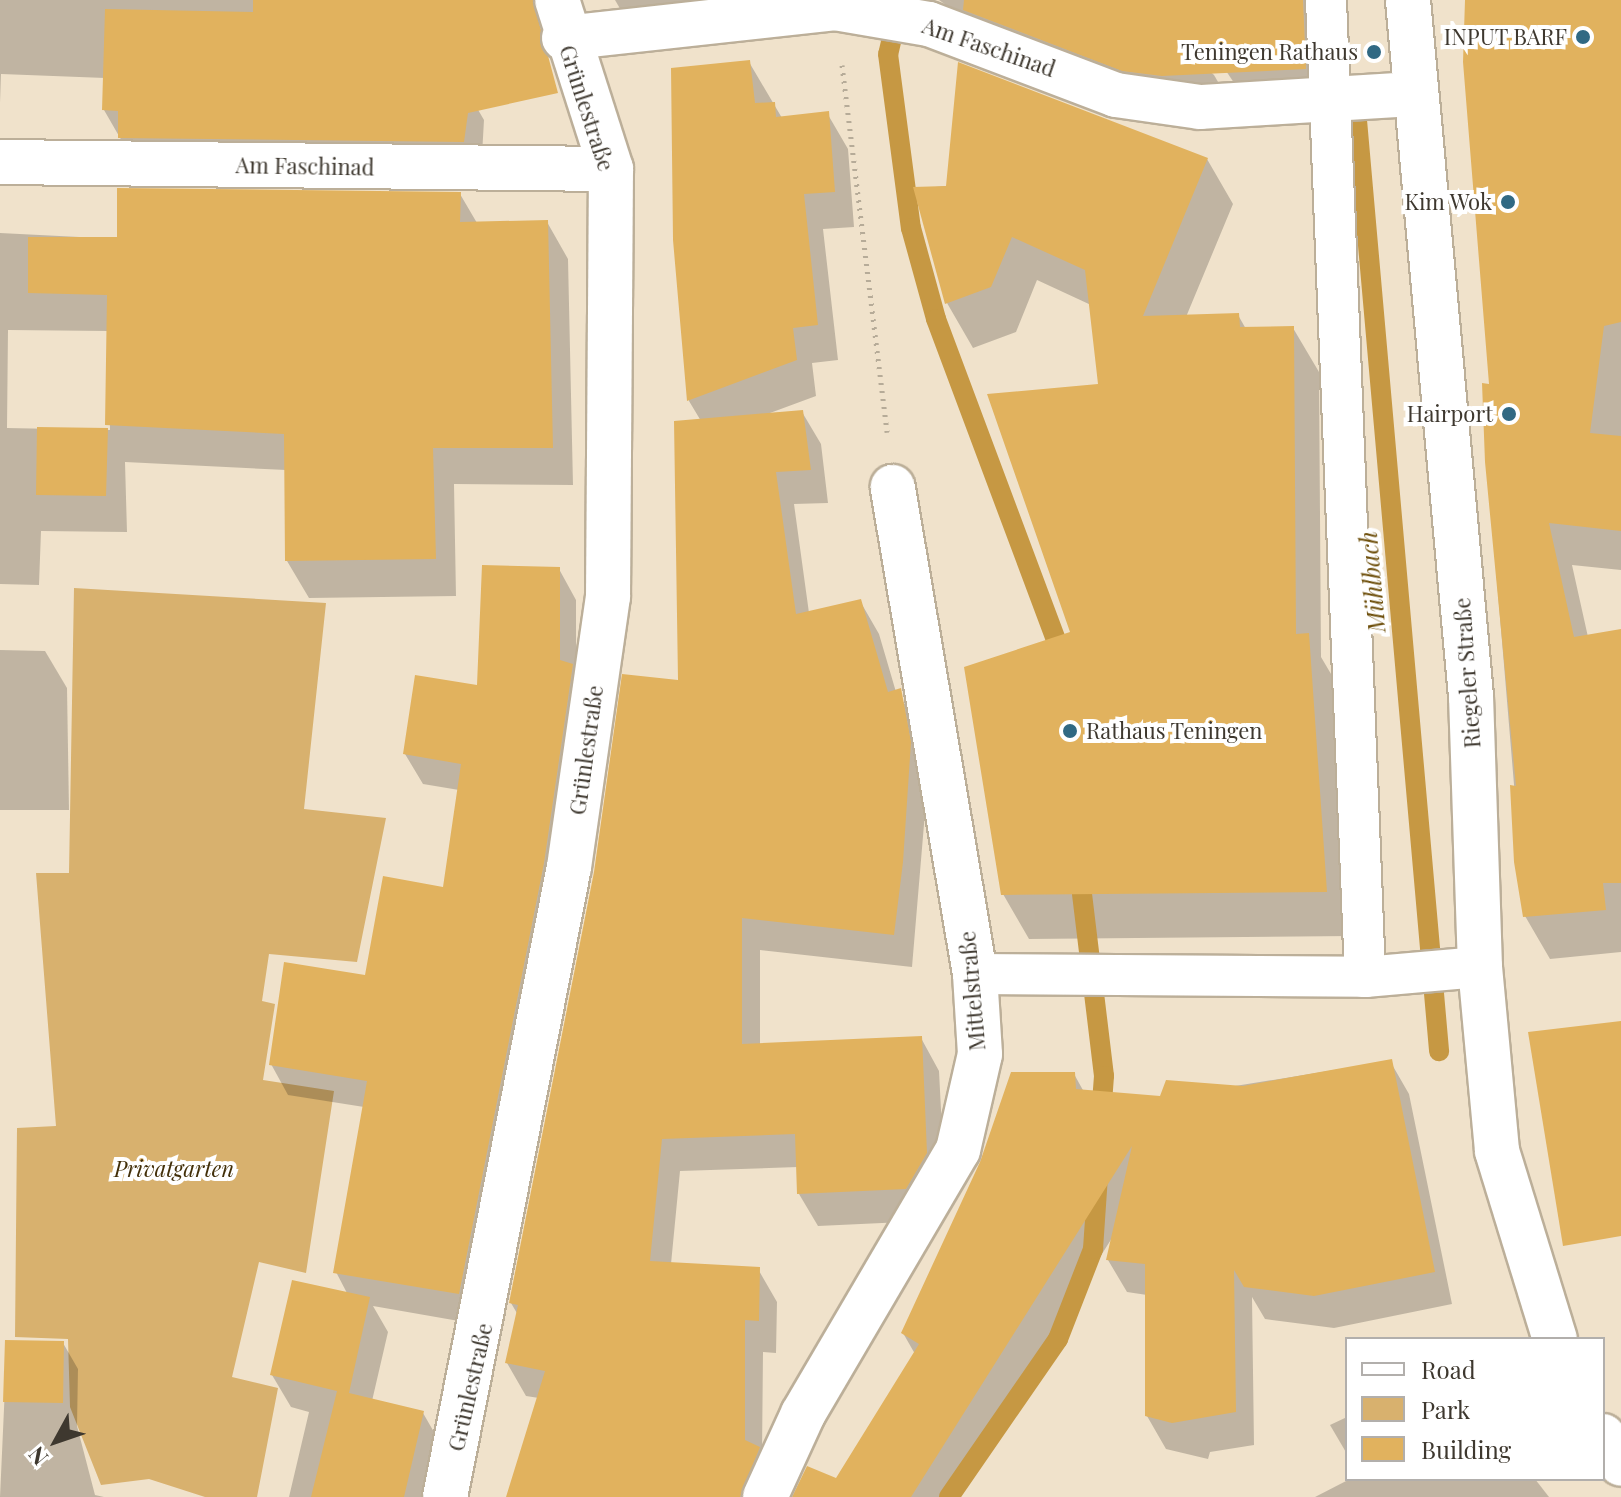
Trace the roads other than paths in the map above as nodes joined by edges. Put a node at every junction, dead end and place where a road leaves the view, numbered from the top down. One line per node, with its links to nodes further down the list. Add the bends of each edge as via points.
1 (1326, 0): 6 (lane)
2 (1408, 0): 5 (street, Riegeler Straße)
3 (844, 7): 4 (street, Am Faschinad); 6 (street, Am Faschinad, via 929,24 1116,95 1200,107)
4 (560, 19): 8 (street, Grünlestraße)
5 (1412, 94): 6 (street, Am Faschinad); 10 (street, Riegeler Straße, via 1471,696)
6 (1333, 97): 12 (lane)
7 (0, 162): 8 (street, Am Faschinad)
8 (611, 169): 16 (street, Grünlestraße, via 608,597 569,867)
9 (893, 487): 11 (street, Mittelstraße)
10 (1449, 971): 12 (lane); 13 (street, Riegeler Straße)
11 (975, 974): 12 (lane, via 1090,970); 17 (street, Mittelstraße, via 980,1054 958,1150 810,1401)
12 (1365, 977)
13 (1554, 1337)
14 (1605, 1439): 15 (street)
15 (1621, 1464)
16 (445, 1497)
17 (765, 1497)

